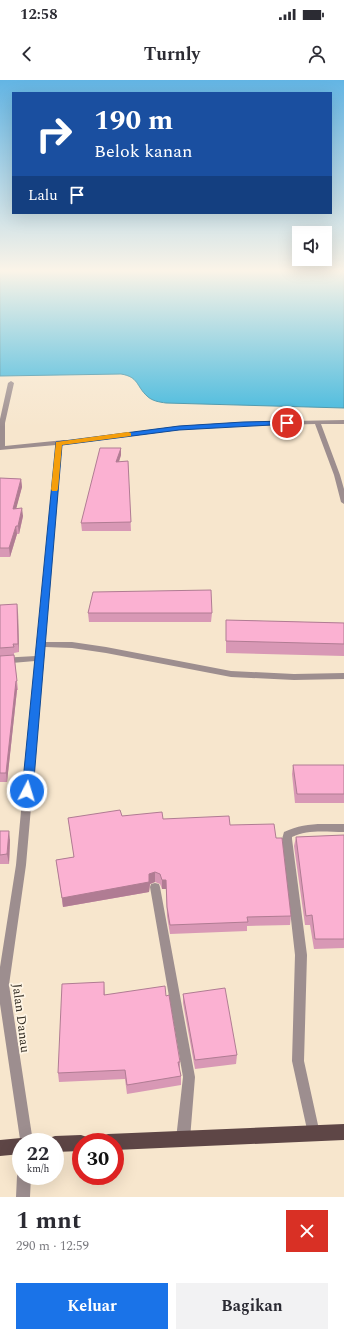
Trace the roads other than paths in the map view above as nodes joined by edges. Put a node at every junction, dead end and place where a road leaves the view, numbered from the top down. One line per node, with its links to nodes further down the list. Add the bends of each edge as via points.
1 (10, 385): 5 (street, via 2,423)
2 (317, 422): 3 (street); 4 (street, via 187,427); 6 (street, via 337,475)
3 (344, 422)
4 (73, 442): 5 (street); 7 (street, Jalan Danau, via 59,444)
5 (1, 445)
6 (344, 502)
7 (40, 644): 8 (street, Jalan Danau); 10 (street, via 106,650 231,674)
8 (40, 658): 9 (street); 13 (street, Jalan Danau, via 20,866)
9 (0, 661)
10 (344, 676)
11 (344, 828): 16 (street, via 310,828 295,831 288,835 287,839 301,955 298,1060)
12 (155, 887): 17 (street, via 189,1077)
13 (2, 985): 15 (street, Jalan Danau)
14 (344, 1132): 16 (main road)
15 (25, 1133)
16 (314, 1134): 17 (main road)
17 (183, 1139): 18 (main road)
18 (124, 1141)
19 (12, 1147): 20 (main road)
20 (0, 1148)
21 (24, 1185): 22 (street)
22 (23, 1197)

